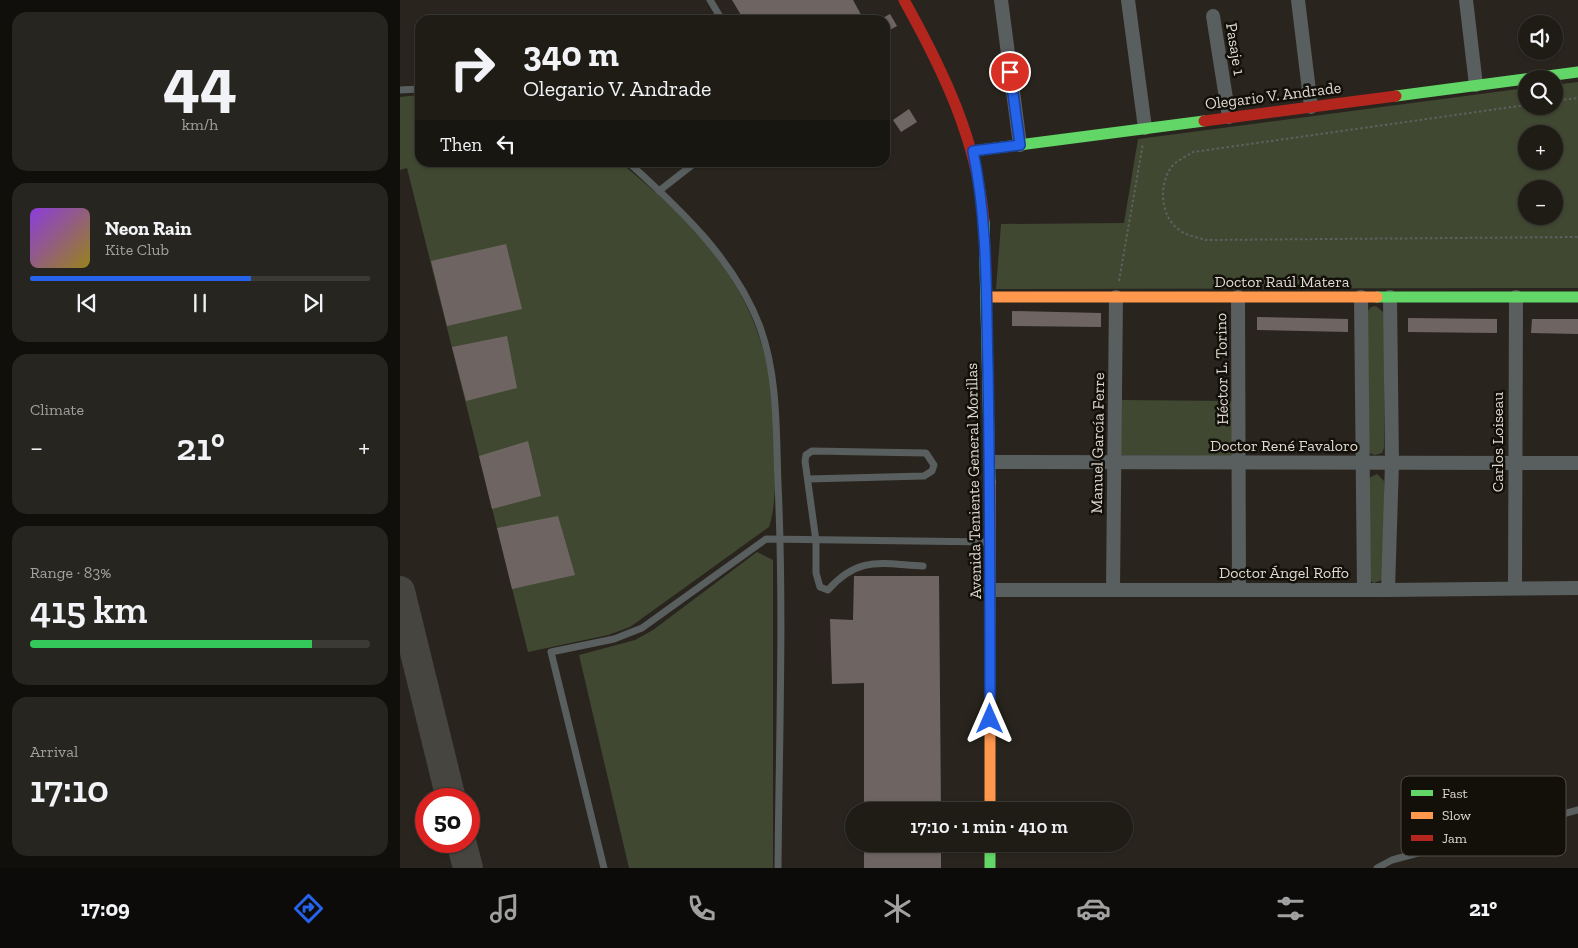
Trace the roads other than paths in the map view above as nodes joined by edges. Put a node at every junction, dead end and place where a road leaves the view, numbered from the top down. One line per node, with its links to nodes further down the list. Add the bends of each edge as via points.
1 (710, 0): 7 (lane)
2 (904, 0): 17 (street, Avenida Teniente General Morillas, via 949,84)
3 (1001, 0): 16 (street)
4 (1128, 0): 15 (street)
5 (1298, 0): 13 (street)
6 (1466, 0): 10 (street)
7 (719, 15)
8 (1214, 16): 14 (street, Pasaje 1)
9 (1578, 72): 10 (street, Olegario V. Andrade)
10 (1476, 85): 13 (street, Olegario V. Andrade)
11 (415, 89): 12 (lane)
12 (400, 90)
13 (1311, 107): 14 (street, Olegario V. Andrade)
14 (1229, 117): 15 (street, Olegario V. Andrade)
15 (1145, 128): 16 (street, Olegario V. Andrade)
16 (1020, 145): 17 (street, Olegario V. Andrade)
17 (973, 151): 21 (street, Avenida Teniente General Morillas, via 982,210)
18 (633, 167): 20 (lane)
19 (690, 167): 20 (lane)
20 (659, 191): 36 (lane, via 726,264 760,326 774,383)
21 (986, 297): 27 (street, Doctor Raúl Matera); 28 (street, Avenida Teniente General Morillas)
22 (1238, 297): 23 (street, Doctor Raúl Matera); 27 (street, Doctor Raúl Matera); 30 (street, Héctor L. Torino)
23 (1361, 297): 24 (street, Doctor Raúl Matera); 31 (street)
24 (1390, 297): 25 (street, Doctor Raúl Matera); 32 (street)
25 (1516, 297): 26 (street, Doctor Raúl Matera); 33 (street, Carlos Loiseau)
26 (1578, 297)
27 (1116, 298): 29 (street, Manuel García Ferre)
28 (990, 462): 29 (street, Doctor René Favaloro); 38 (street, Avenida Teniente General Morillas)
29 (1113, 462): 30 (street, Doctor René Favaloro); 42 (street, Manuel García Ferre)
30 (1240, 462): 31 (street, Doctor René Favaloro); 44 (street, Héctor L. Torino)
31 (1362, 462): 32 (street, Doctor René Favaloro); 45 (street)
32 (1392, 462): 33 (street, Doctor René Favaloro); 46 (street)
33 (1514, 463): 34 (street, Doctor René Favaloro); 40 (street, Carlos Loiseau)
34 (1578, 463)
35 (808, 479): 35 (lane, via 805,462 806,455 812,451 922,452 934,465 932,471 924,476); 37 (lane)
36 (781, 539): 37 (lane); 50 (lane, via 766,539 642,628 614,639 551,652); 51 (lane)
37 (816, 541): 38 (lane); 39 (lane, via 816,573 824,590 828,590 846,572 866,563)
38 (990, 542): 43 (street, Avenida Teniente General Morillas)
39 (923, 566)
40 (1515, 588): 41 (street, Doctor Ángel Roffo); 46 (street, Doctor Ángel Roffo)
41 (1578, 588)
42 (1113, 589): 43 (street, Doctor Ángel Roffo); 44 (street, Doctor Ángel Roffo)
43 (990, 590): 47 (street, Avenida Teniente General Morillas)
44 (1239, 590): 45 (street, Doctor Ángel Roffo)
45 (1364, 590): 46 (street, Doctor Ángel Roffo)
46 (1388, 590)
47 (990, 802)
48 (990, 852): 52 (street)
49 (1407, 856): 53 (lane)
50 (604, 868)
51 (778, 868)
52 (990, 868)
53 (1376, 868)

